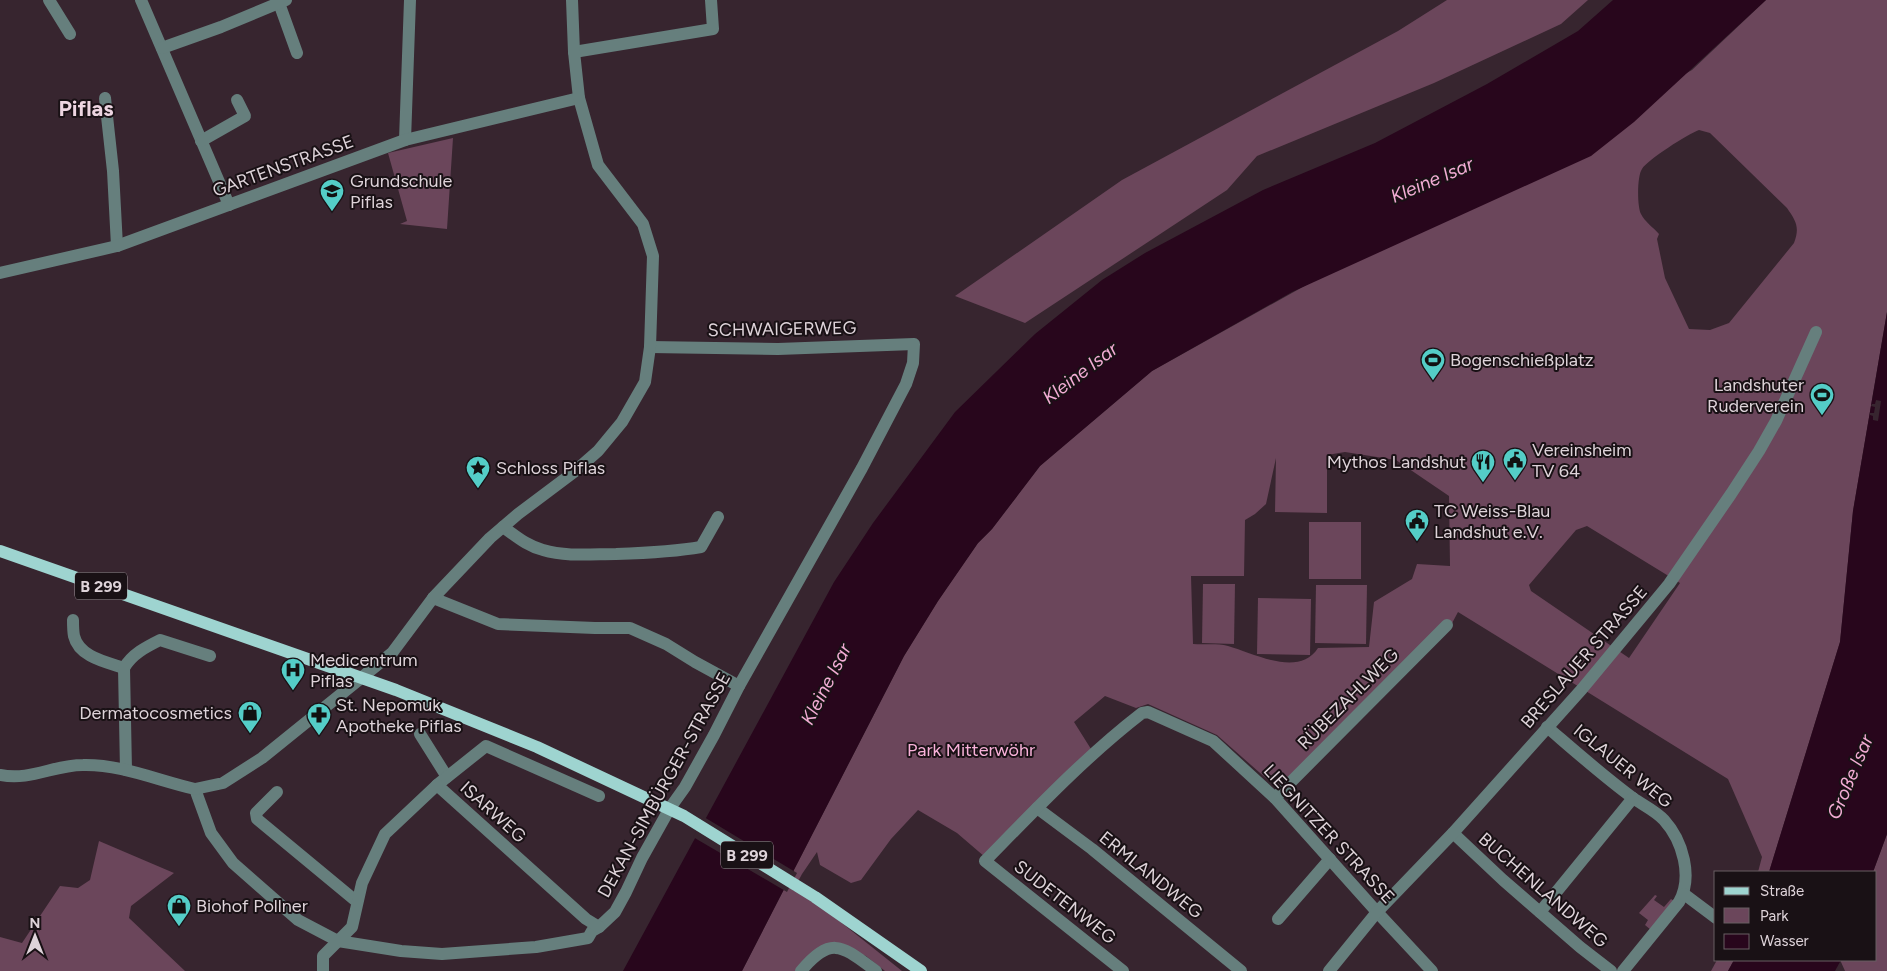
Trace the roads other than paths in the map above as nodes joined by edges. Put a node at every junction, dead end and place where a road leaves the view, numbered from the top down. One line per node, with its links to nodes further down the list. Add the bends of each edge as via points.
1 (49, 0): 7 (street)
2 (142, 0): 8 (street)
3 (410, 0): 14 (street)
4 (572, 0): 10 (street)
5 (711, 0): 10 (street, via 713,29)
6 (282, 2): 8 (street); 9 (street)
7 (70, 34)
8 (162, 48): 15 (street)
9 (297, 52)
10 (574, 52): 12 (street)
11 (105, 98): 17 (street)
12 (579, 98): 14 (street, GARTENSTRASSE); 21 (street, via 598,165 643,224 653,256)
13 (237, 100): 15 (street, via 245,116)
14 (405, 140): 16 (street, GARTENSTRASSE)
15 (202, 141): 16 (street)
16 (229, 205): 17 (street, GARTENSTRASSE)
17 (117, 246): 18 (street, GARTENSTRASSE)
18 (0, 273)
19 (1816, 332): 32 (street, BRESLAUER STRASSE, via 1776,421 1732,494 1669,584)
20 (914, 344): 21 (street, SCHWAIGERWEG, via 778,349); 31 (street, DEKAN-SIMBÜRGER-STRASSE, via 913,364 906,384)
21 (650, 347): 23 (street, via 645,382 622,422 574,472)
22 (718, 518): 23 (street, via 701,547 677,552 568,554 545,551 529,545)
23 (503, 527): 25 (street, via 462,565)
24 (0, 551): 30 (main road, B 299)
25 (433, 598): 30 (street, via 392,653); 31 (street, via 498,624 630,628 666,644)
26 (73, 620): 29 (street, via 74,637 81,649 95,658)
27 (1447, 625): 40 (street, RÜBEZAHLWEG)
28 (210, 656): 29 (street, via 160,640 139,652)
29 (124, 668): 34 (street)
30 (363, 678): 37 (street, via 262,758 223,783); 43 (main road, B 299, via 537,747)
31 (739, 686): 43 (street, DEKAN-SIMBÜRGER-STRASSE)
32 (1547, 727): 41 (street, IGLAUER WEG); 44 (street, BRESLAUER STRASSE)
33 (420, 734): 36 (street)
34 (126, 770): 35 (street, via 84,764 33,776); 37 (street)
35 (0, 775)
36 (442, 781): 39 (street, ISARWEG, via 486,746); 48 (street, via 385,834); 53 (street, ISARWEG, via 586,919)
37 (195, 790): 54 (street, DEKAN-SIMBÜRGER-STRASSE, via 211,833 233,863 298,920)
38 (277, 792): 48 (street, via 256,813 257,819)
39 (599, 796)
40 (1275, 798): 42 (street, LIEGNITZER STRASSE, via 1213,741 1148,712 1126,725); 45 (street, LIEGNITZER STRASSE)
41 (1633, 798): 47 (street, IGLAUER WEG, via 1665,821 1678,842 1684,862); 50 (street)
42 (1038, 808): 46 (street, LIEGNITZER STRASSE); 60 (street, ERMLANDWEG)
43 (674, 811): 53 (street, DEKAN-SIMBÜRGER-STRASSE, via 615,912); 58 (main road, B 299, via 815,897)
44 (1452, 833): 49 (street, BRESLAUER STRASSE); 50 (street, BUCHENLANDWEG)
45 (1330, 859): 49 (street, LIEGNITZER STRASSE); 52 (street)
46 (985, 861): 59 (street, SUDETENWEG)
47 (1684, 894): 51 (street); 64 (street)
48 (356, 901): 54 (street, via 352,927)
49 (1377, 912): 61 (street, BRESLAUER STRASSE); 62 (street, LIEGNITZER STRASSE)
50 (1540, 912): 63 (street, BUCHENLANDWEG)
51 (1714, 916)
52 (1278, 919)
53 (599, 927): 54 (street, DEKAN-SIMBÜRGER-STRASSE, via 588,938 536,947 442,954)
54 (338, 941): 55 (street, via 323,956)
55 (323, 971)
56 (802, 971): 57 (street, via 814,956 838,947)
57 (876, 971)
58 (921, 971)
59 (1123, 971)
60 (1242, 971)
61 (1329, 971)
62 (1432, 971)
63 (1611, 971)
64 (1622, 971)

